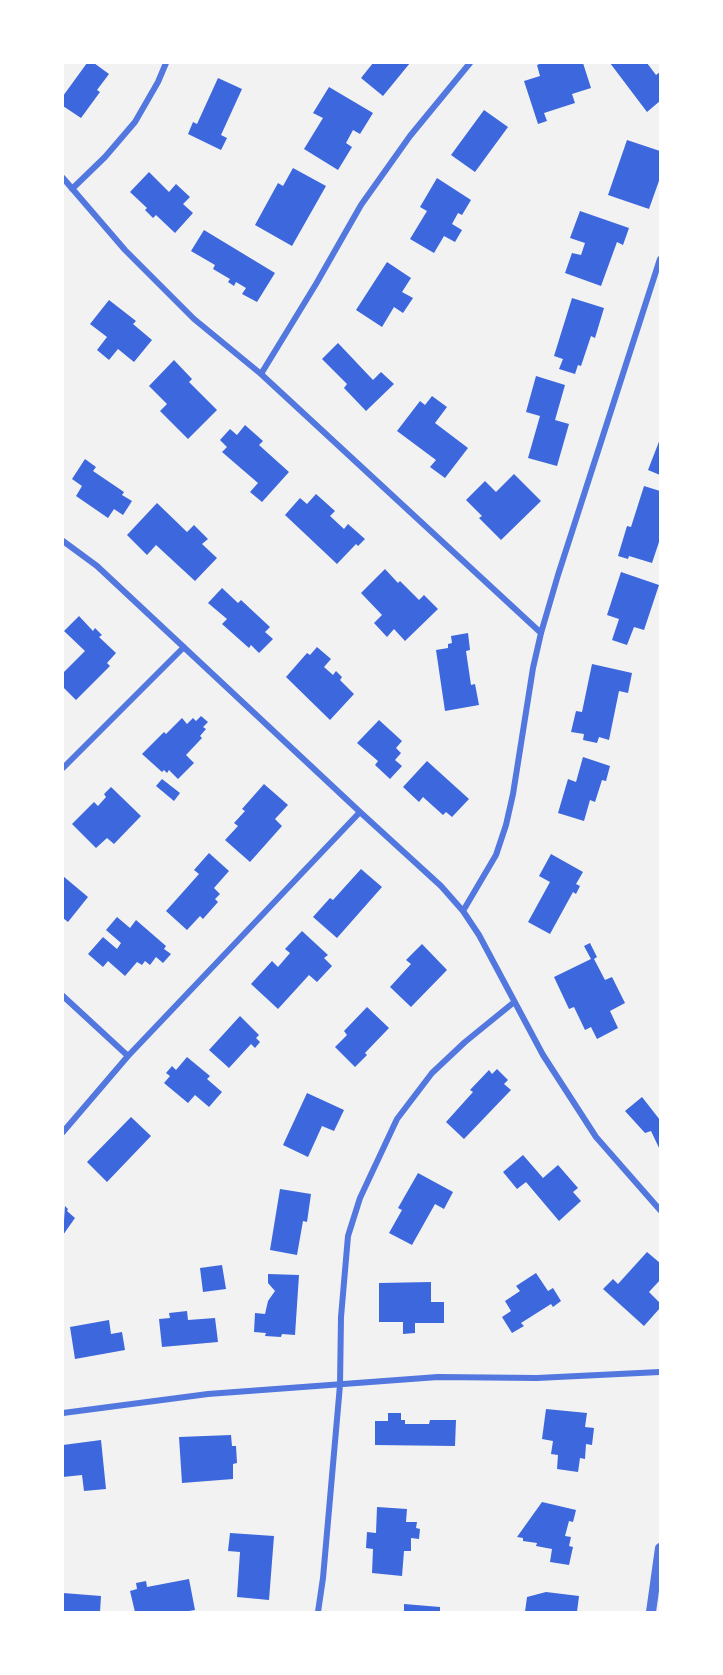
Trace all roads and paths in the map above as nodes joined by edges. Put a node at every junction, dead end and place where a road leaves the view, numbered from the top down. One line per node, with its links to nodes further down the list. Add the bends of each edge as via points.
1 (166, 63): 4 (street, via 135,122)
2 (470, 63): 6 (street, via 361,205)
3 (63, 178): 4 (street)
4 (72, 189): 6 (street, via 186,311)
5 (660, 259): 8 (street)
6 (261, 374): 8 (street)
7 (63, 541): 9 (street, via 97,566)
8 (541, 633): 12 (street, via 506,825 496,855)
9 (184, 647): 10 (street); 11 (street)
10 (63, 768)
11 (360, 813): 12 (street); 15 (street)
12 (463, 911): 14 (street)
13 (63, 996): 15 (street)
14 (513, 1003): 17 (street, via 596,1137); 19 (street, via 432,1073 397,1119 360,1198 348,1236)
15 (128, 1056): 16 (street)
16 (63, 1132)
17 (660, 1210)
18 (660, 1372): 19 (street, via 537,1378 438,1377)
19 (340, 1385): 20 (street, via 208,1394); 22 (street)
20 (63, 1413)
21 (660, 1548): 23 (street)
22 (318, 1612)
23 (651, 1612)

